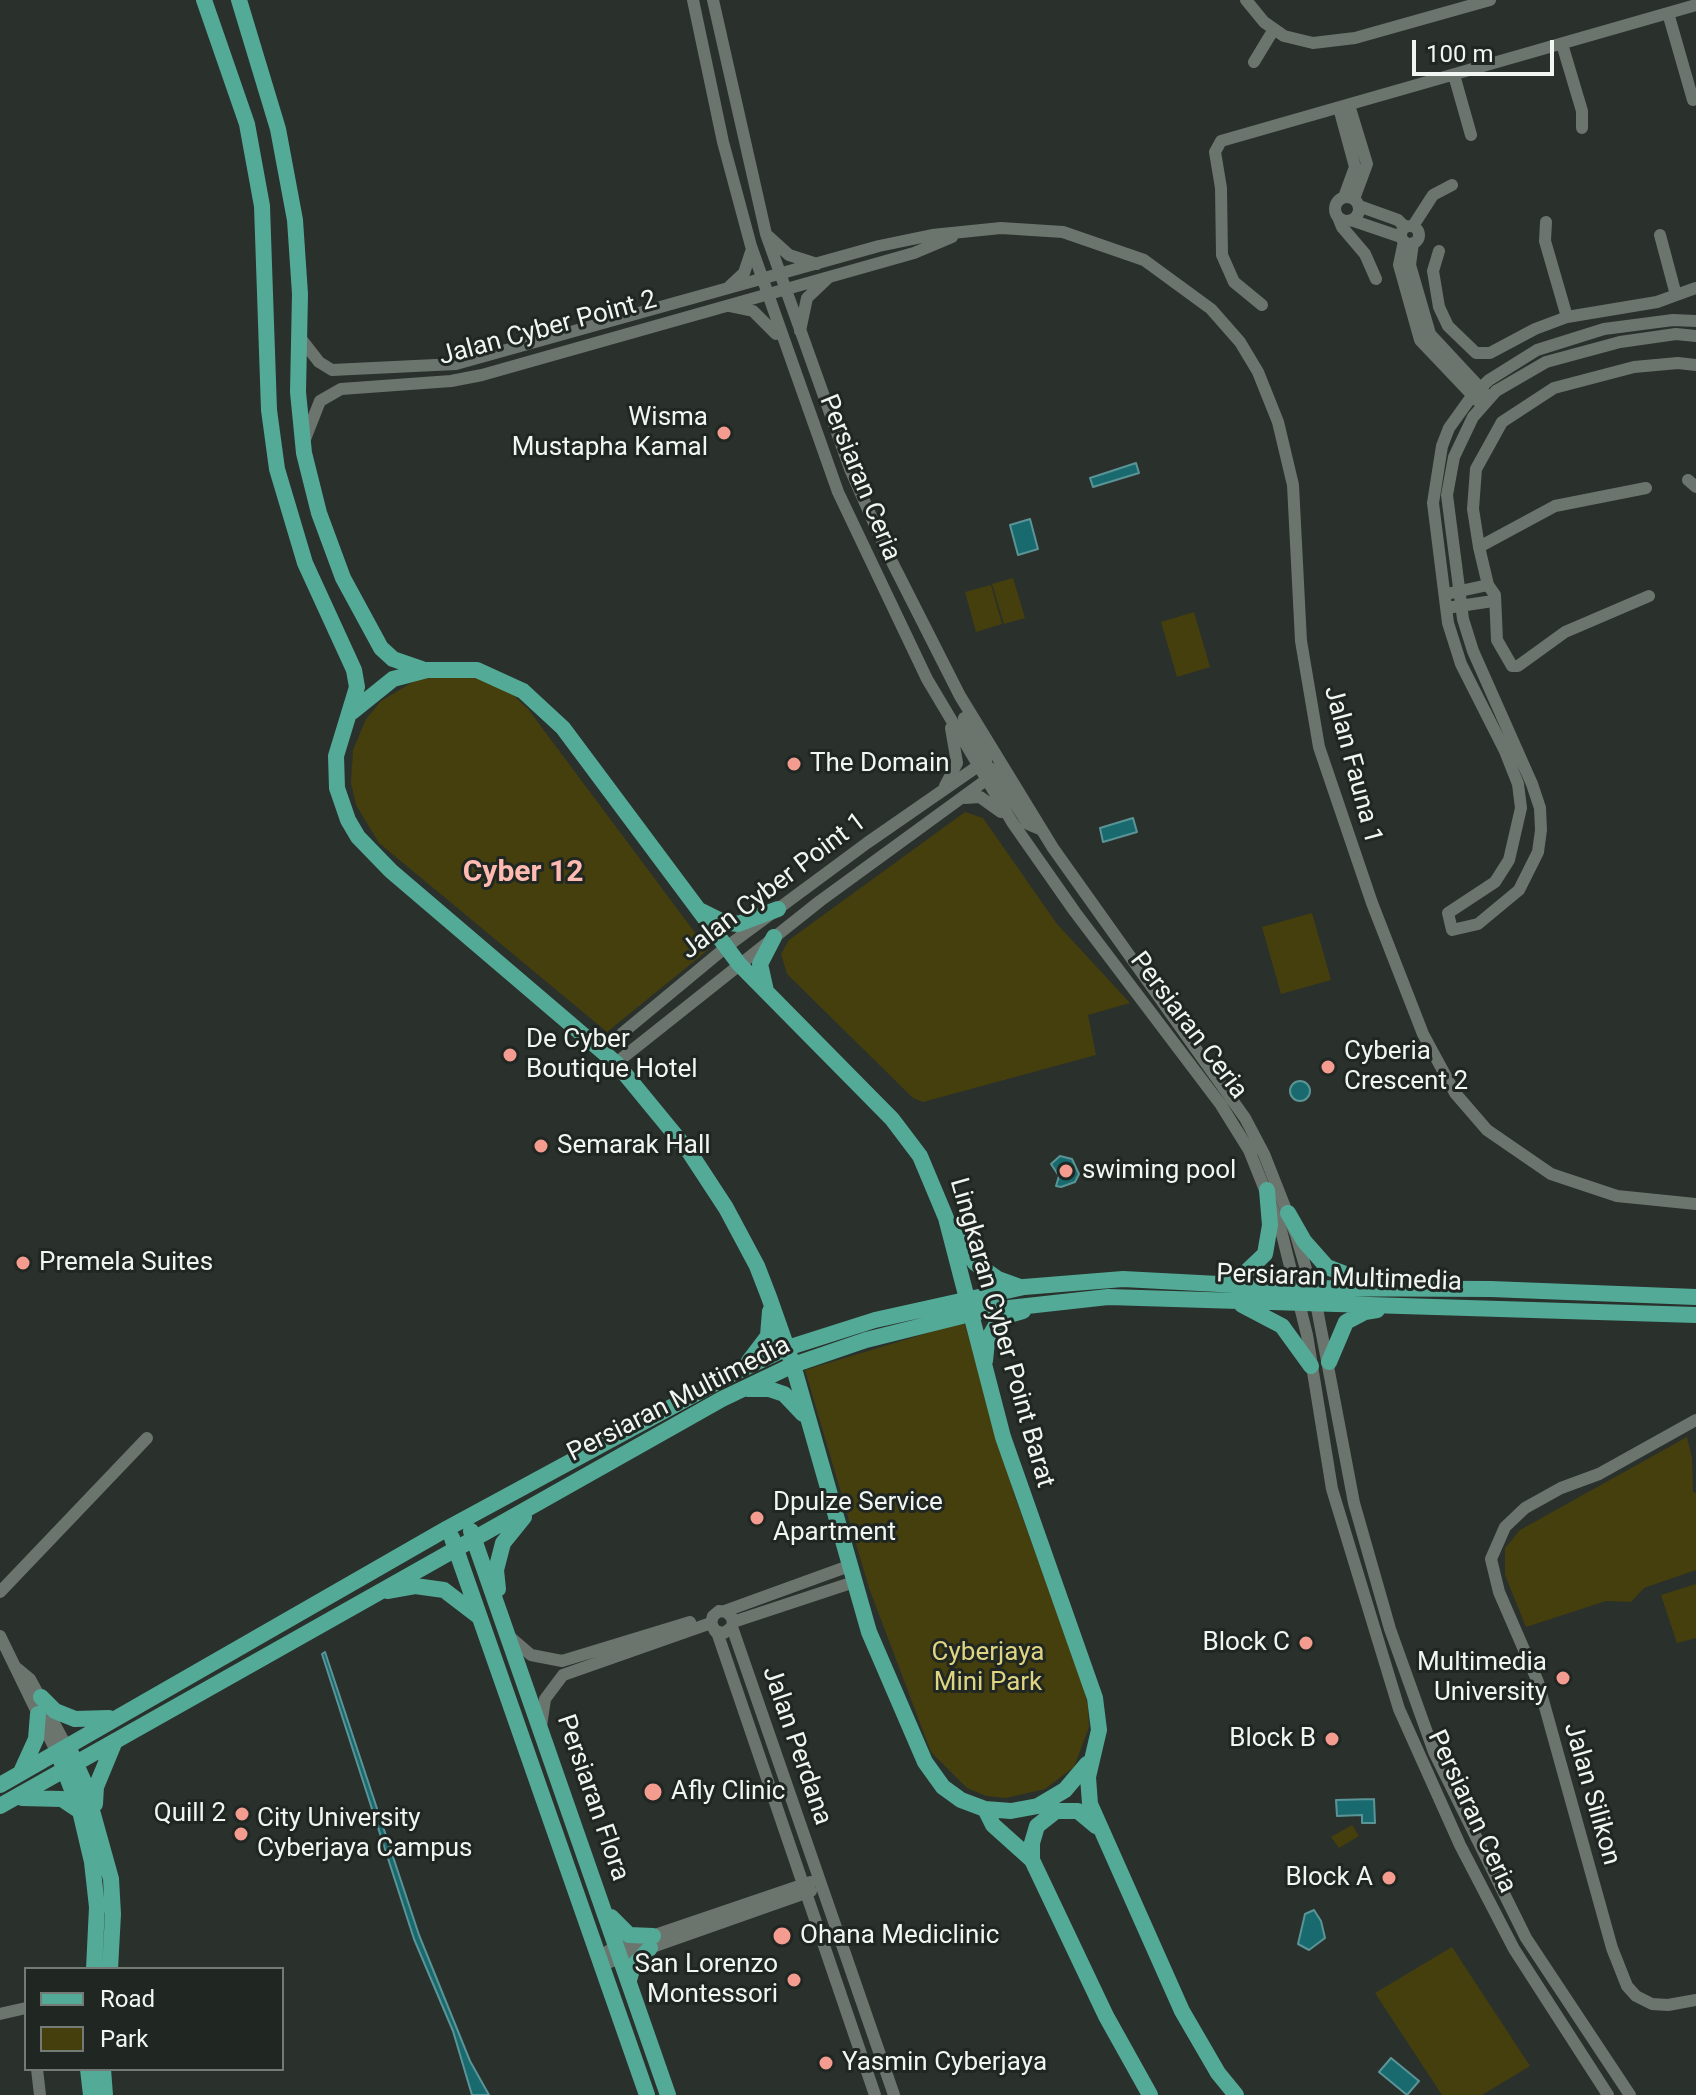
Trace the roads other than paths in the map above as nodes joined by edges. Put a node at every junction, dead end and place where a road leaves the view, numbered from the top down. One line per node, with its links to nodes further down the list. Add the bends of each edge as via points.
1 (202, 0): 60 (main road, via 247,124 262,206 269,410 277,469 305,563 354,670 357,687)
2 (693, 0): 25 (street, Persiaran Ceria)
3 (713, 0): 21 (street, Persiaran Ceria)
4 (1246, 0): 9 (street)
5 (1490, 0): 9 (street, via 1355,38 1313,43)
6 (242, 5): 42 (main road, via 278,129 295,220)
7 (1696, 5): 8 (street)
8 (1668, 13): 10 (street); 13 (street)
9 (1274, 29): 11 (street)
10 (1562, 44): 12 (street); 15 (street)
11 (1254, 62)
12 (1454, 75): 14 (street); 16 (street)
13 (1693, 100)
14 (1344, 107): 18 (street, via 1361,166); 37 (street, via 1216,145 1222,255 1234,282)
15 (1582, 128)
16 (1471, 135)
17 (1452, 185): 23 (street, via 1433,195)
18 (1353, 201): 19 (street, via 1358,214); 19 (street, via 1336,203); 23 (street, via 1398,220)
19 (1344, 218): 23 (street); 30 (street, via 1342,227 1365,254)
20 (1546, 222): 39 (street, via 1545,241)
21 (766, 234): 27 (street, via 789,255); 28 (street, Persiaran Ceria)
22 (955, 235): 27 (street, Jalan Fauna 1, via 910,239); 29 (street, Jalan Fauna 1, via 914,253); 79 (street, Jalan Fauna 1, via 1032,229 1117,248 1183,286 1240,342 1274,413 1293,485 1301,641 1319,747 1344,829 1431,1049 1468,1110 1506,1145 1551,1174 1617,1196)
23 (1407, 235): 46 (street, via 1399,265 1420,340)
24 (1660, 235): 36 (street)
25 (751, 246): 31 (street, Persiaran Ceria); 33 (street, via 744,273)
26 (1439, 251): 39 (street, via 1433,271 1442,317 1476,353 1490,353)
27 (819, 265): 28 (street, Jalan Fauna 1)
28 (779, 275): 31 (street, Jalan Cyber Point 2); 34 (street, Persiaran Ceria)
29 (833, 275): 34 (street, Jalan Fauna 1); 41 (street, via 807,298)
30 (1376, 279)
31 (762, 280): 33 (street, Jalan Cyber Point 2); 35 (street, Persiaran Ceria)
32 (1696, 288): 36 (street)
33 (724, 289): 42 (street, Jalan Cyber Point 2, via 456,364 332,370)
34 (784, 289): 35 (street, Jalan Cyber Point 2); 41 (street, Persiaran Ceria)
35 (767, 294): 38 (street, Jalan Cyber Point 2); 44 (street, Persiaran Ceria)
36 (1676, 295): 39 (street)
37 (1262, 305)
38 (721, 306): 44 (street, via 753,311); 48 (street, Jalan Cyber Point 2, via 482,375 341,389 320,401)
39 (1567, 317)
40 (1696, 321): 46 (street, via 1637,324 1554,343 1516,362)
41 (799, 334): 59 (street, Persiaran Ceria, via 868,510)
42 (298, 335): 48 (main road)
43 (1696, 336): 47 (street, via 1635,339 1580,351 1530,370)
44 (783, 343): 61 (street, Persiaran Ceria, via 838,492)
45 (1696, 365): 50 (street, via 1661,364 1593,375 1554,388 1512,413 1493,432 1476,469 1473,509)
46 (1476, 392): 47 (street); 53 (street, via 1449,428 1434,479)
47 (1487, 402): 52 (street, via 1463,435 1448,479)
48 (303, 443): 58 (main road, via 319,513 354,602 381,648 393,659)
49 (1646, 488): 50 (street, via 1555,506)
50 (1479, 547): 51 (street)
51 (1488, 585): 52 (street); 55 (street)
52 (1459, 592): 53 (street); 56 (street)
53 (1444, 594): 57 (street)
54 (1649, 596): 55 (street, via 1565,632 1515,667 1497,640)
55 (1493, 601): 56 (street)
56 (1461, 606): 57 (street); 68 (street, via 1473,651 1532,784)
57 (1446, 608): 69 (street, via 1455,648 1518,784)
58 (427, 670): 60 (main road, via 393,679); 70 (main road, Lingkaran Cyber Point Barat, via 477,670 517,686 548,711)
59 (960, 696): 62 (street); 67 (street, Persiaran Ceria)
60 (351, 713): 76 (main road, via 336,756 337,788 358,837 423,900)
61 (949, 717): 62 (street, Persiaran Ceria); 64 (street, via 957,763)
62 (983, 766): 63 (street); 64 (street, Jalan Cyber Point 1); 67 (street, via 1028,824)
63 (986, 780): 65 (street, Jalan Cyber Point 1); 66 (street, Persiaran Ceria)
64 (942, 792): 71 (street, Jalan Cyber Point 1)
65 (959, 800): 66 (street, via 980,797); 72 (street, Jalan Cyber Point 1)
66 (1012, 822): 78 (street, Persiaran Ceria, via 1238,1128)
67 (1042, 830): 80 (street, Persiaran Ceria, via 1245,1118)
68 (1541, 830): 69 (street, via 1528,820); 69 (street, via 1538,852 1519,890 1478,924 1452,930 1448,913 1495,882)
69 (1516, 841)
70 (695, 909): 71 (main road, via 738,924); 73 (main road, Lingkaran Cyber Point Barat)
71 (778, 909): 73 (street, Jalan Cyber Point 1)
72 (774, 937): 74 (street, Jalan Cyber Point 1); 75 (main road, via 760,964)
73 (725, 948): 74 (main road, Lingkaran Cyber Point Barat); 76 (street, Jalan Cyber Point 1)
74 (739, 964): 75 (main road, Lingkaran Cyber Point Barat); 77 (street, Jalan Cyber Point 1)
75 (766, 991): 81 (main road, Lingkaran Cyber Point Barat, via 892,1119 920,1156)
76 (602, 1050): 77 (main road)
77 (616, 1063): 87 (main road, via 708,1178)
78 (1267, 1190): 82 (main road, via 1270,1233 1265,1254 1245,1273); 86 (street, Persiaran Ceria)
79 (1696, 1204)
80 (1288, 1213): 84 (main road, via 1321,1262 1341,1275); 86 (street, Persiaran Ceria)
81 (946, 1218): 83 (main road, via 975,1263 998,1279); 91 (main road, Lingkaran Cyber Point Barat)
82 (1210, 1282): 83 (main road, Persiaran Multimedia, via 1123,1279); 86 (main road, Persiaran Multimedia)
83 (1024, 1287): 91 (main road, Persiaran Multimedia)
84 (1417, 1289): 86 (main road, Persiaran Multimedia); 88 (main road, Persiaran Multimedia)
85 (1144, 1296): 89 (main road, Persiaran Multimedia); 91 (main road, Persiaran Multimedia); 97 (main road, via 1009,1315 990,1333)
86 (1306, 1296): 89 (main road, Persiaran Multimedia); 90 (main road, Persiaran Multimedia); 94 (street, Persiaran Ceria); 96 (street, Persiaran Ceria)
87 (769, 1297): 93 (main road); 98 (main road, via 768,1336)
88 (1696, 1297)
89 (1207, 1299): 96 (main road, via 1271,1317 1291,1335)
90 (1434, 1305): 92 (main road, Persiaran Multimedia); 94 (main road, via 1355,1316 1343,1326)
91 (967, 1306): 93 (main road, Persiaran Multimedia, via 875,1320); 95 (main road, Persiaran Multimedia); 97 (main road, Lingkaran Cyber Point Barat)
92 (1696, 1315)
93 (787, 1348): 95 (main road); 98 (main road, Persiaran Multimedia)
94 (1329, 1362): 164 (street, Persiaran Ceria, via 1359,1525 1434,1752 1526,1938)
95 (793, 1365): 99 (main road, Persiaran Multimedia); 101 (main road)
96 (1311, 1366): 163 (street, Persiaran Ceria, via 1332,1489 1408,1731 1514,1949)
97 (984, 1371): 126 (main road, Lingkaran Cyber Point Barat, via 1095,1698 1099,1730)
98 (734, 1373): 104 (main road, Persiaran Multimedia)
99 (736, 1392): 101 (main road, via 759,1388 784,1394); 103 (main road, Persiaran Multimedia)
100 (1696, 1420): 146 (street, Jalan Silikon, via 1525,1508 1505,1527 1491,1559 1499,1592 1538,1682 1627,1986 1652,2004)
101 (809, 1426): 108 (main road)
102 (147, 1438): 109 (street)
103 (554, 1493): 106 (main road, Persiaran Multimedia); 111 (main road, via 510,1529 503,1543 496,1570)
104 (466, 1518): 105 (main road, Persiaran Multimedia); 106 (main road, Persiaran Flora)
105 (448, 1528): 107 (main road, Persiaran Flora); 118 (main road, Persiaran Multimedia)
106 (474, 1538): 107 (main road, Persiaran Multimedia); 111 (main road, Persiaran Flora)
107 (455, 1547): 110 (main road, Persiaran Multimedia); 114 (main road, Persiaran Flora)
108 (851, 1574): 112 (street); 113 (street); 132 (main road, via 869,1632 933,1776 961,1800)
109 (0, 1592)
110 (369, 1596): 114 (main road, via 415,1586 444,1590 467,1604); 122 (main road, Persiaran Multimedia)
111 (501, 1610): 116 (main road, Persiaran Flora)
112 (716, 1621): 113 (street, Jalan Perdana); 113 (street, via 727,1632); 116 (street, via 562,1661 531,1655); 120 (street, Jalan Perdana); 121 (street, via 563,1675 545,1699)
113 (733, 1625): 119 (street, Jalan Perdana)
114 (486, 1627): 142 (main road, Persiaran Flora)
115 (0, 1636): 117 (street)
116 (510, 1637): 121 (main road, Persiaran Flora)
117 (40, 1706): 118 (main road, via 75,1719); 123 (street); 128 (main road, via 33,1748)
118 (123, 1715): 123 (main road, Persiaran Multimedia)
119 (763, 1720): 120 (street); 124 (street, Jalan Perdana)
120 (748, 1725): 125 (street, Jalan Perdana)
121 (541, 1727): 139 (main road, Persiaran Flora)
122 (115, 1741): 127 (main road, Persiaran Multimedia); 134 (main road)
123 (62, 1750): 127 (main road); 128 (main road, Persiaran Multimedia)
124 (774, 1750): 125 (street); 131 (street, Jalan Perdana)
125 (759, 1756): 133 (street, Jalan Perdana)
126 (1093, 1756): 132 (main road, via 1051,1800 1026,1809); 135 (main road, Lingkaran Cyber Point Barat, via 1090,1804)
127 (70, 1766): 130 (main road, Persiaran Multimedia); 134 (main road)
128 (20, 1774): 129 (main road, Persiaran Multimedia)
129 (0, 1785)
130 (5, 1804): 134 (main road, via 52,1797)
131 (793, 1805): 133 (street); 137 (street, Jalan Perdana)
132 (985, 1809): 136 (main road, via 993,1825)
133 (778, 1810): 138 (street, Jalan Perdana)
134 (87, 1813): 143 (main road, via 95,1880); 144 (main road, via 113,1900)
135 (1109, 1849): 136 (main road, via 1091,1820 1064,1809 1037,1826); 152 (main road, Lingkaran Cyber Point Barat, via 1182,2011)
136 (1032, 1860): 160 (main road)
137 (821, 1884): 138 (street); 159 (street, Jalan Perdana)
138 (806, 1889): 140 (street); 158 (street, Jalan Perdana)
139 (605, 1909): 140 (main road, via 629,1935); 141 (main road, Persiaran Flora)
140 (651, 1942): 141 (street); 145 (main road)
141 (620, 1953): 142 (street); 145 (main road, Persiaran Flora)
142 (600, 1960): 156 (main road, Persiaran Flora)
143 (94, 1967)
144 (110, 1967)
145 (629, 1980): 157 (main road, Persiaran Flora)
146 (1696, 2000)
147 (24, 2008): 148 (street)
148 (0, 2014)
149 (37, 2071): 153 (street)
150 (88, 2071): 154 (main road)
151 (103, 2071): 155 (main road)
152 (1218, 2073): 161 (main road); 162 (main road, Lingkaran Cyber Point Barat)
153 (40, 2095)
154 (91, 2095)
155 (105, 2095)
156 (647, 2095)
157 (668, 2095)
158 (875, 2095)
159 (894, 2095)
160 (1150, 2095)
161 (1229, 2095)
162 (1236, 2095)
163 (1608, 2095)
164 (1630, 2095)

